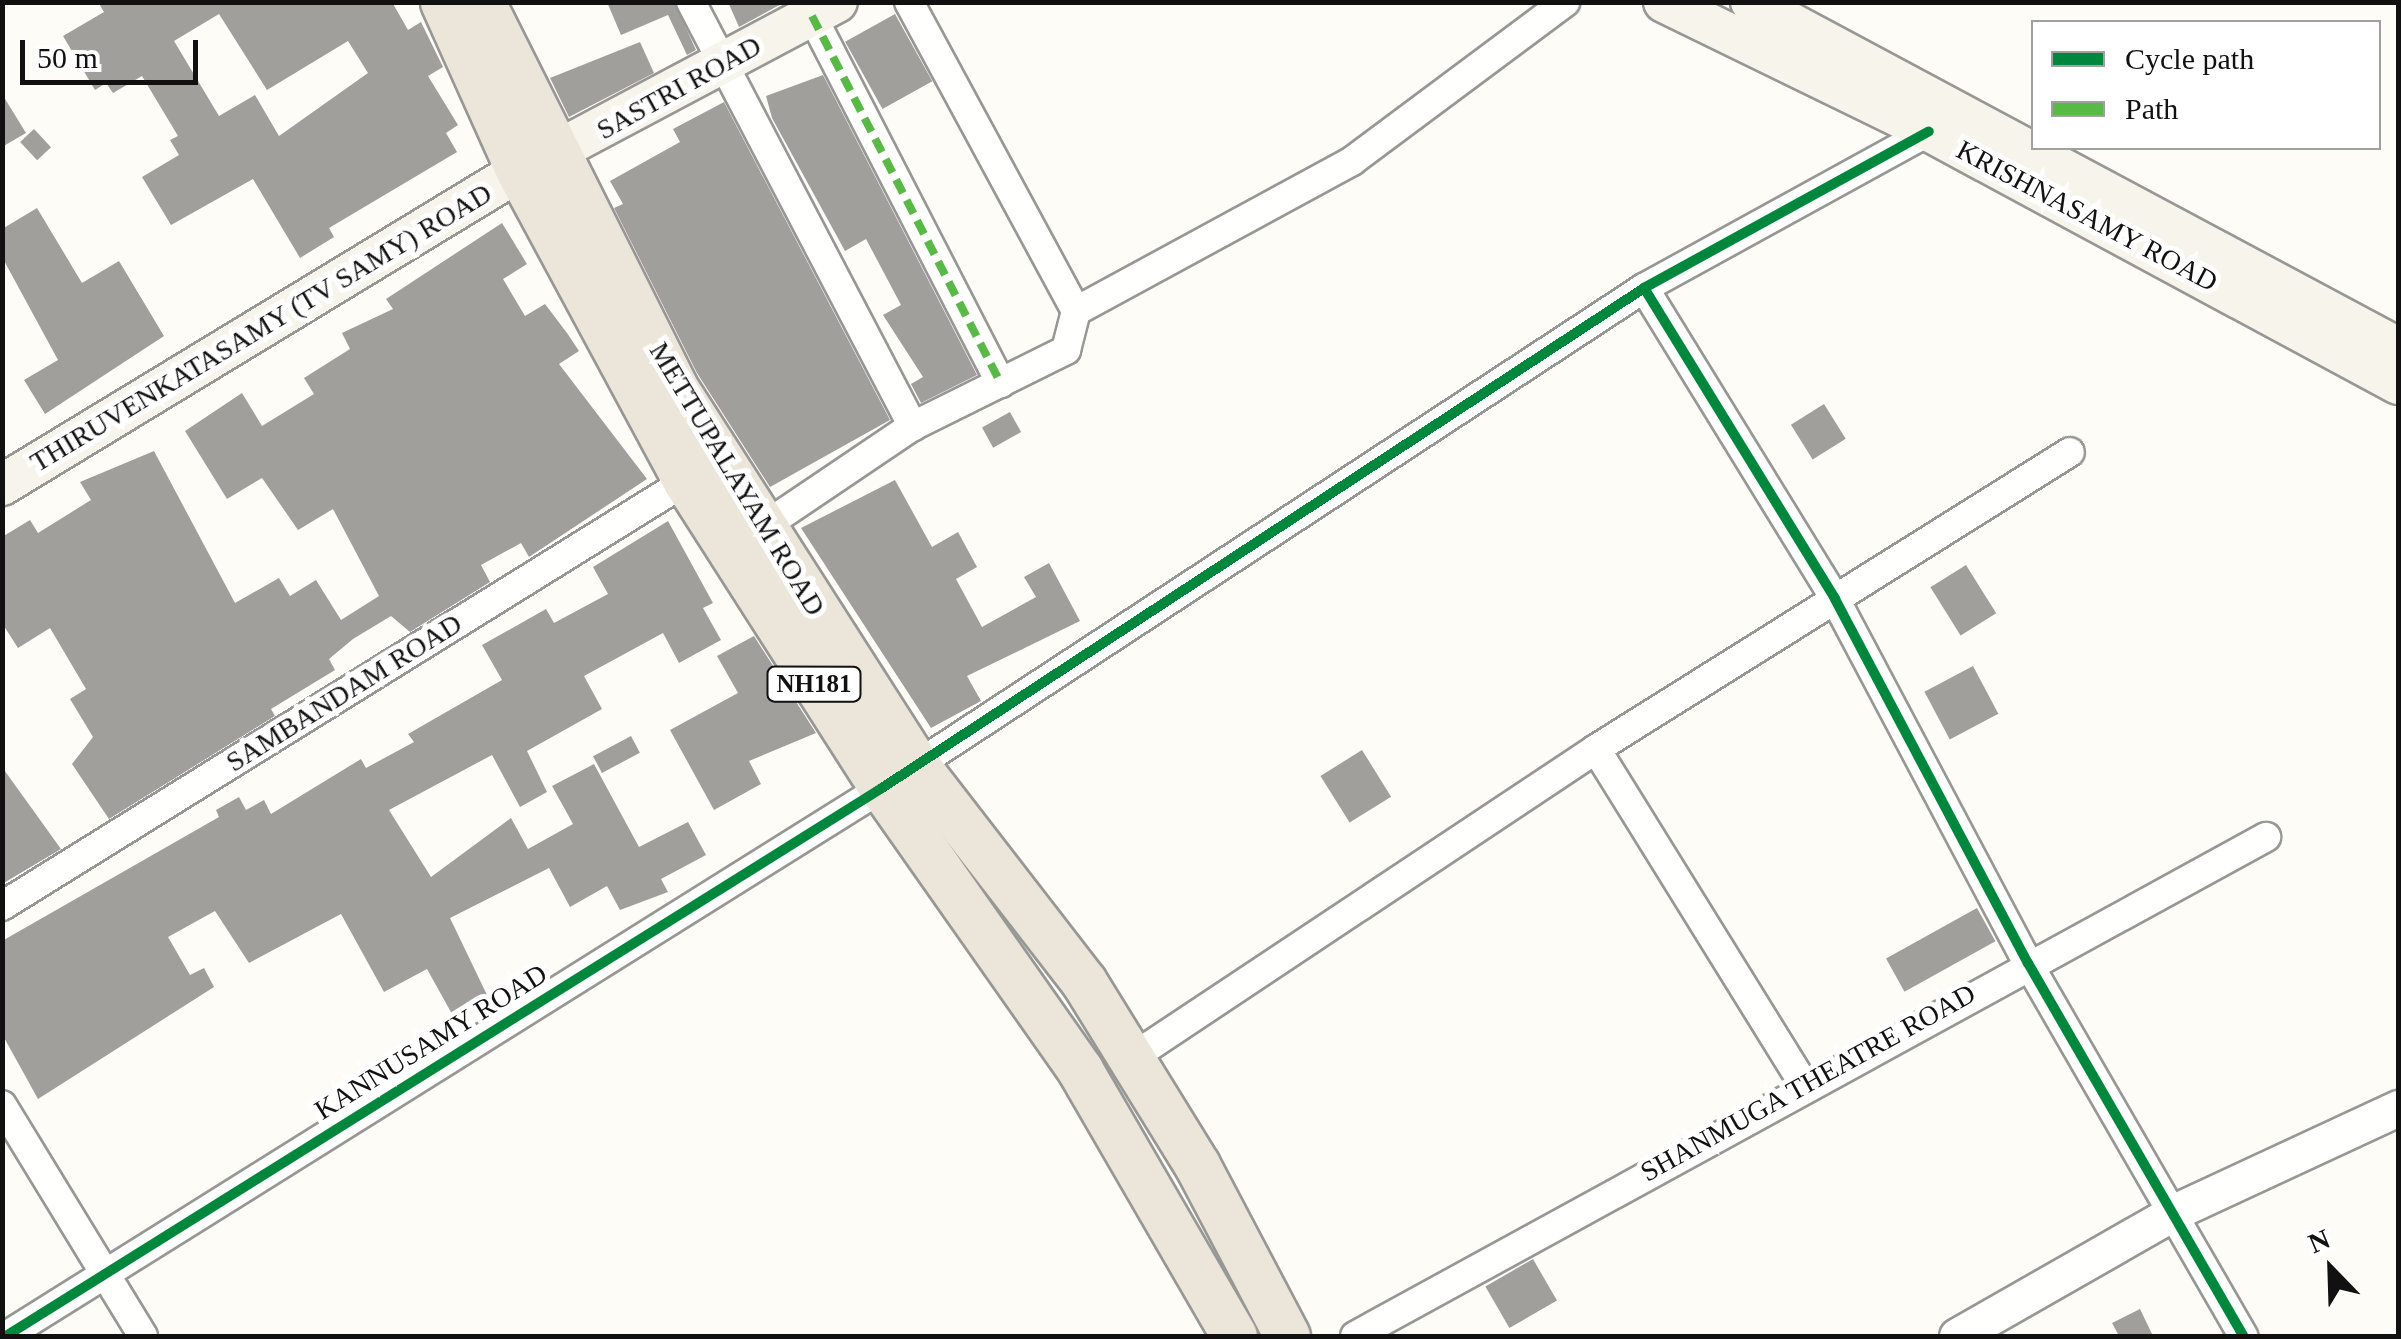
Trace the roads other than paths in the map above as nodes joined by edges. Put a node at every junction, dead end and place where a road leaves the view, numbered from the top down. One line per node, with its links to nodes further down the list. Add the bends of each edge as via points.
1 (443, 2): 12 (highway, METTUPALAYAM ROAD / NH181)
2 (482, 2): 11 (highway, METTUPALAYAM ROAD / NH181)
3 (691, 2): 9 (street)
4 (909, 2): 14 (street)
5 (1565, 2): 14 (street, via 1352,161)
6 (1664, 2): 10 (main road, KRISHNASAMY ROAD)
7 (1751, 2): 15 (main road)
8 (824, 9): 9 (main road, SASTRI ROAD); 16 (street)
9 (722, 63): 11 (main road, SASTRI ROAD); 18 (street)
10 (1929, 130): 13 (street, KANNUSAMY ROAD); 17 (main road, KRISHNASAMY ROAD)
11 (563, 152): 12 (main road, SASTRI ROAD); 22 (highway, METTUPALAYAM ROAD / NH181, via 674,386)
12 (520, 171): 20 (highway, METTUPALAYAM ROAD / NH181); 21 (main road, THIRUVENKATASAMY (TV SAMY) ROAD)
13 (1644, 288): 23 (street); 25 (street, KANNUSAMY ROAD)
14 (1076, 311): 16 (street, via 1066,350)
15 (2398, 348)
16 (1001, 382): 18 (street)
17 (2398, 384)
18 (913, 426): 22 (street)
19 (2070, 452): 23 (street)
20 (686, 480): 25 (highway, METTUPALAYAM ROAD / NH181); 27 (street, SAMBANDAM ROAD)
21 (2, 485)
22 (763, 527): 25 (highway, METTUPALAYAM ROAD / NH181)
23 (1835, 599): 24 (street); 28 (street)
24 (1596, 749): 29 (street); 30 (street)
25 (899, 777): 29 (highway, METTUPALAYAM ROAD / NH181, via 1084,982); 34 (street, KANNUSAMY ROAD); 37 (highway, METTUPALAYAM ROAD / NH181)
26 (2266, 837): 28 (street, SHANMUGA THEATRE ROAD)
27 (2, 906)
28 (2028, 963): 30 (street, SHANMUGA THEATRE ROAD); 33 (street)
29 (1130, 1058): 38 (highway, METTUPALAYAM ROAD / NH181)
30 (1803, 1084): 39 (street, SHANMUGA THEATRE ROAD)
31 (2, 1105): 34 (street)
32 (2398, 1108): 33 (street)
33 (2174, 1212): 40 (street); 41 (street)
34 (104, 1271): 35 (street, KANNUSAMY ROAD); 36 (street)
35 (6, 1336)
36 (143, 1336)
37 (1234, 1336)
38 (1287, 1336)
39 (1355, 1336)
40 (1957, 1336)
41 (2243, 1336)

